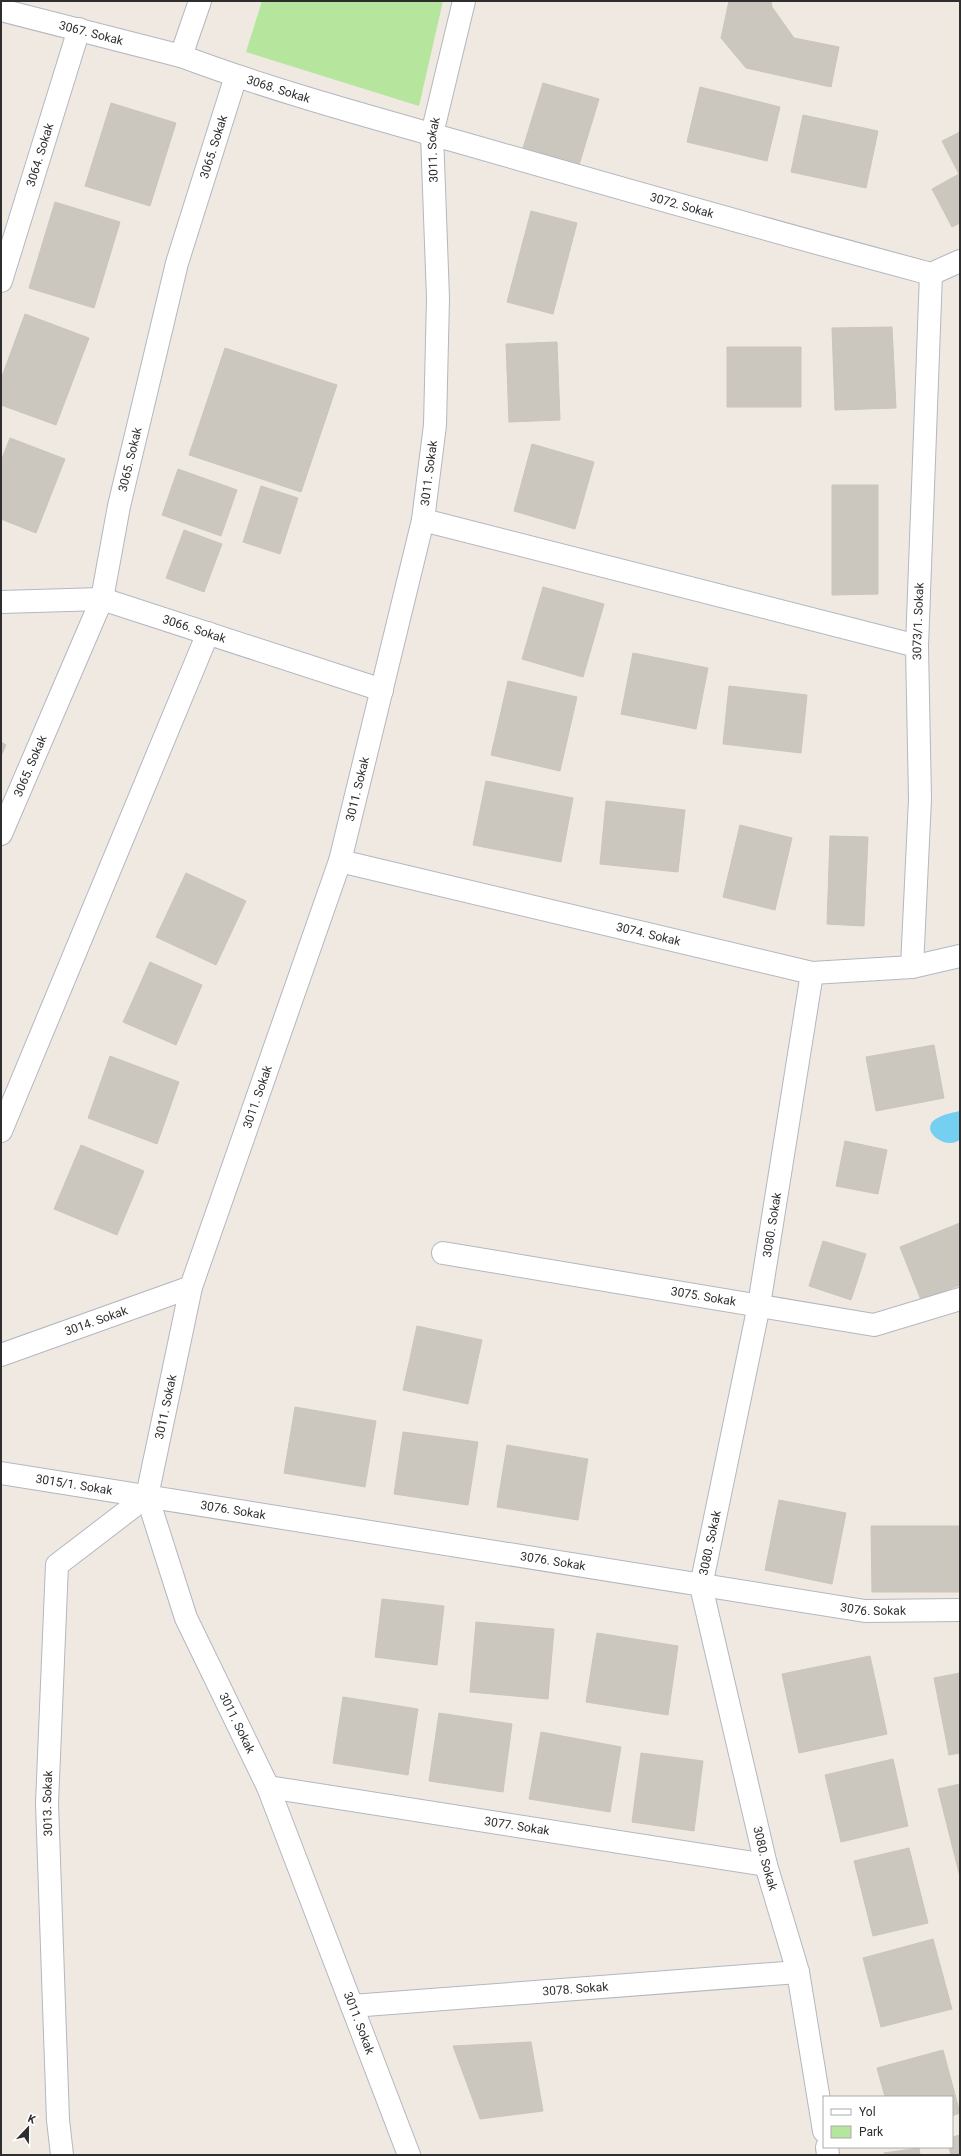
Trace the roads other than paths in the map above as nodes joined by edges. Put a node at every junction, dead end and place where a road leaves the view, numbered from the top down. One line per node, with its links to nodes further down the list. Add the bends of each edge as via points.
1 (200, 1): 5 (street)
2 (464, 1): 7 (street, 3011. Sokak)
3 (1, 10): 4 (street, 3067. Sokak)
4 (79, 29): 5 (street, 3067. Sokak); 10 (street, 3064. Sokak)
5 (181, 56): 6 (street, 3068. Sokak)
6 (236, 76): 7 (street, 3068. Sokak, via 325,105); 12 (street, 3065. Sokak, via 177,263 119,506)
7 (432, 134): 9 (street, 3072. Sokak); 11 (street, 3011. Sokak, via 438,298 435,425)
8 (960, 261): 9 (street)
9 (931, 274): 15 (street, 3073/1. Sokak)
10 (1, 281)
11 (423, 520): 15 (street); 16 (street, 3011. Sokak)
12 (102, 599): 13 (street, 3066. Sokak); 14 (street, 3066. Sokak); 17 (street, 3065. Sokak)
13 (1, 602)
14 (208, 633): 16 (street, 3066. Sokak); 22 (street)
15 (917, 646): 20 (street, 3073/1. Sokak, via 920,799)
16 (382, 690): 18 (street, 3011. Sokak)
17 (1, 834)
18 (340, 861): 21 (street, 3074. Sokak); 24 (street, 3011. Sokak)
19 (960, 956): 20 (street, 3074. Sokak)
20 (912, 967): 21 (street, 3074. Sokak)
21 (812, 973): 26 (street, 3080. Sokak)
22 (1, 1131)
23 (443, 1253): 26 (street, 3075. Sokak)
24 (191, 1287): 27 (street, 3014. Sokak); 29 (street, 3011. Sokak)
25 (960, 1299): 26 (street, 3075. Sokak, via 874,1325)
26 (759, 1305): 30 (street, 3080. Sokak)
27 (1, 1355)
28 (1, 1473): 29 (street, 3015/1. Sokak)
29 (147, 1496): 30 (street, 3076. Sokak); 32 (street, 3011. Sokak, via 186,1618); 37 (street, 3013. Sokak, via 57,1565 47,1803 58,2120)
30 (701, 1586): 31 (street, 3076. Sokak, via 865,1611); 33 (street, 3080. Sokak)
31 (960, 1610)
32 (268, 1787): 33 (street, 3077. Sokak); 35 (street, 3011. Sokak)
33 (766, 1865): 34 (street, 3080. Sokak)
34 (798, 1972): 35 (street, 3078. Sokak); 36 (street, 3080. Sokak)
35 (352, 2006): 38 (street, 3011. Sokak)
36 (823, 2125)
37 (62, 2155)
38 (409, 2155)

